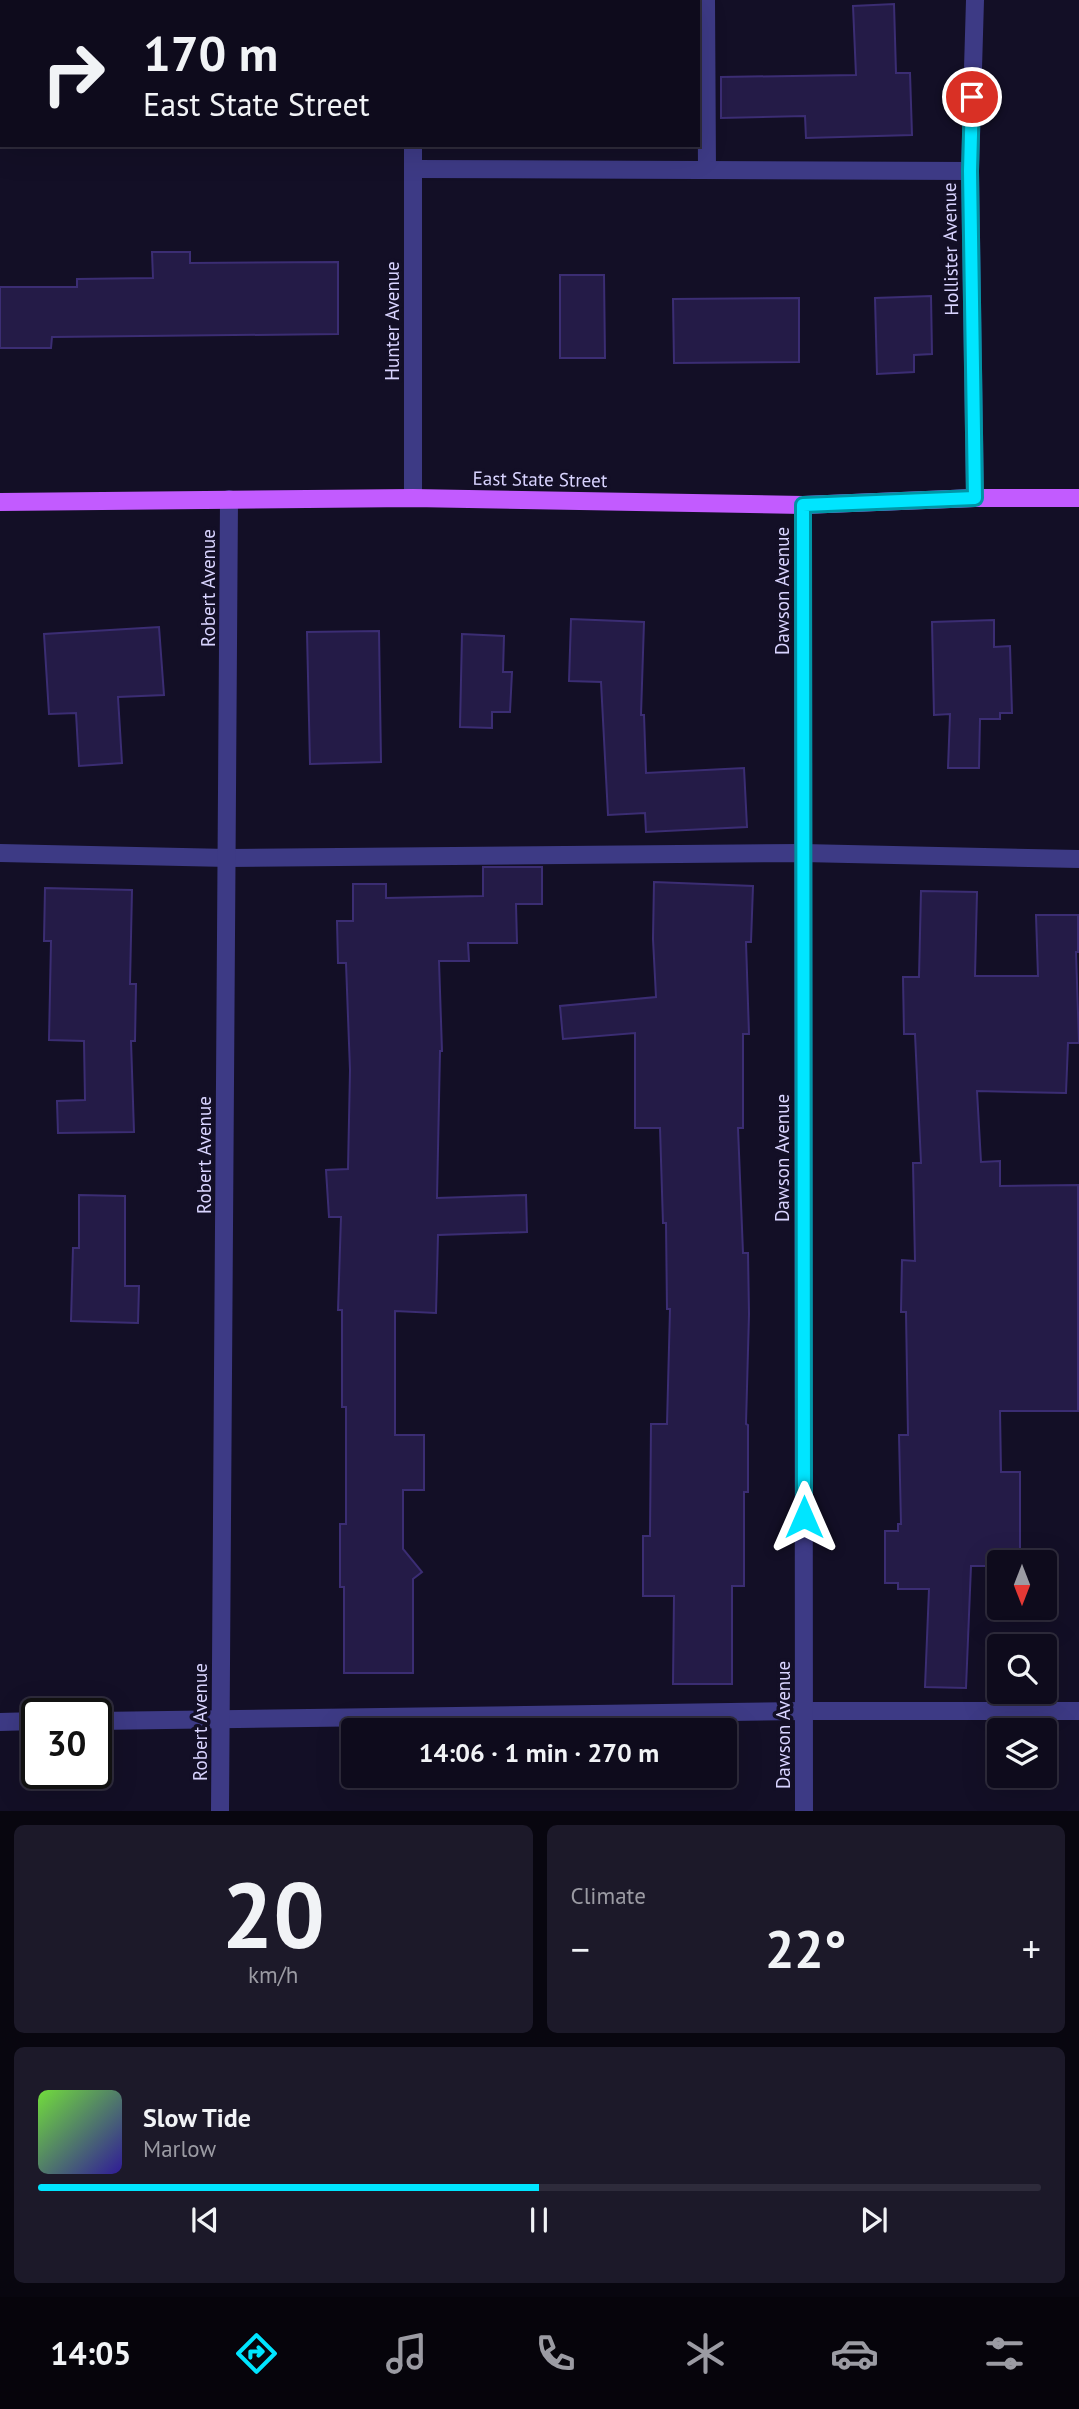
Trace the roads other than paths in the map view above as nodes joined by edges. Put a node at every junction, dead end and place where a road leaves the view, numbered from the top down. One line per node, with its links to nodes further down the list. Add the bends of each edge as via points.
1 (706, 0): 5 (street)
2 (975, 0): 6 (street, Hollister Avenue)
3 (413, 147): 4 (street, Hunter Avenue)
4 (413, 169): 5 (street); 7 (street, Hunter Avenue)
5 (707, 170): 6 (street)
6 (970, 171): 8 (street, Hollister Avenue)
7 (413, 498): 10 (main road, East State Street); 12 (main road, East State Street)
8 (975, 498): 9 (main road, East State Street); 12 (main road, East State Street)
9 (1079, 498)
10 (229, 499): 11 (main road, East State Street); 15 (street, Robert Avenue)
11 (0, 502)
12 (803, 505): 14 (street, Dawson Avenue)
13 (0, 853): 15 (street)
14 (803, 853): 15 (street); 16 (street); 17 (street, Dawson Avenue)
15 (228, 858): 19 (street, Robert Avenue)
16 (1079, 859)
17 (804, 1711): 18 (street); 19 (street); 24 (street, Dawson Avenue)
18 (1079, 1711)
19 (221, 1720): 21 (street); 23 (street, Robert Avenue)
20 (21, 1721): 22 (street)
21 (112, 1721)
22 (0, 1722)
23 (220, 1811)
24 (804, 1811)

